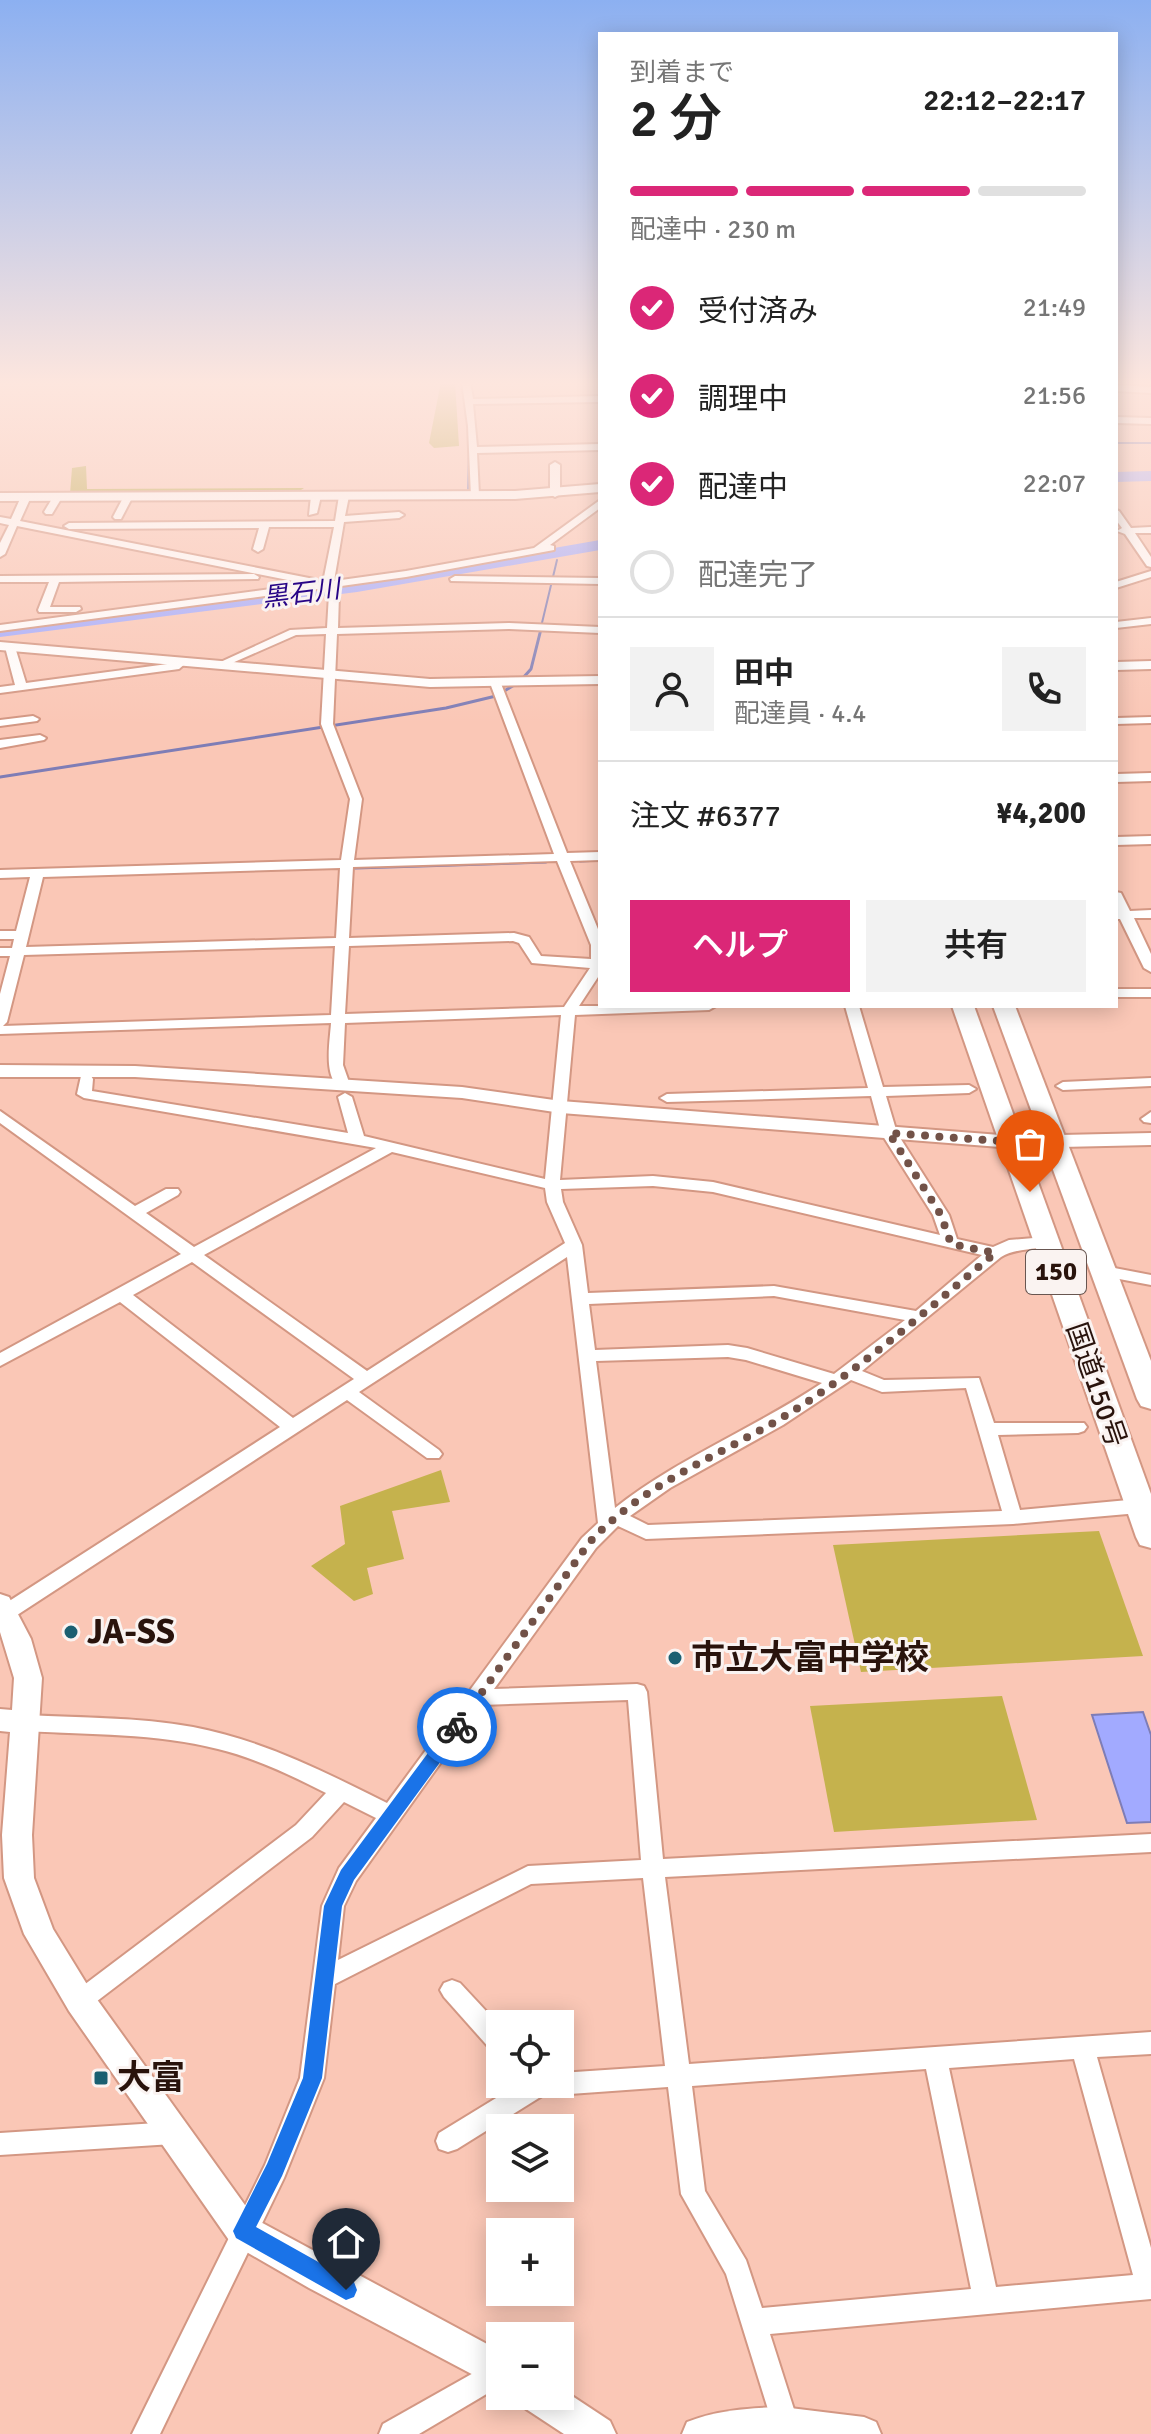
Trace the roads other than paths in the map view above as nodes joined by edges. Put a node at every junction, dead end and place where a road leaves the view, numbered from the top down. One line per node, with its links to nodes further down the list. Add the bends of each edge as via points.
1 (316, 496): 2 (street); 5 (street); 10 (street)
2 (344, 496): 3 (street); 16 (street)
3 (398, 496)
4 (0, 497): 6 (street)
5 (127, 498): 7 (street); 13 (street)
6 (25, 499): 7 (street); 15 (street)
7 (56, 499): 9 (street)
8 (598, 504): 32 (street, via 538,547 544,549)
9 (49, 512)
10 (312, 513)
11 (399, 515): 16 (street)
12 (1118, 516): 20 (street)
13 (118, 517)
14 (0, 520): 15 (street)
15 (15, 520): 17 (street, via 59,526); 21 (street); 26 (street)
16 (340, 521): 17 (street); 32 (street)
17 (265, 524): 22 (street)
18 (1151, 530): 20 (street)
19 (1118, 531): 20 (street)
20 (1128, 531): 24 (street)
21 (4, 538): 23 (street)
22 (258, 549)
23 (0, 554)
24 (1151, 564)
25 (1151, 574): 31 (street)
26 (287, 577): 28 (street); 32 (street)
27 (0, 579): 28 (street)
28 (55, 579): 33 (street, via 43,610)
29 (455, 579): 30 (street)
30 (598, 581)
31 (1118, 584)
32 (331, 590): 37 (street); 38 (street)
33 (104, 609)
34 (1151, 621): 35 (street)
35 (1118, 625)
36 (598, 630): 37 (street)
37 (331, 631): 40 (street, via 294,632); 43 (street)
38 (3, 637): 39 (street); 45 (street)
39 (182, 662): 40 (street); 45 (street)
40 (219, 665): 43 (street)
41 (1151, 665): 42 (street)
42 (1118, 666)
43 (328, 674): 46 (street); 60 (street, via 328,726 356,799)
44 (598, 680): 46 (street, via 519,682)
45 (21, 687): 47 (street)
46 (499, 689): 59 (street)
47 (0, 690)
48 (33, 719): 51 (street)
49 (1151, 720): 50 (street)
50 (1118, 721)
51 (0, 723)
52 (40, 738): 53 (street)
53 (0, 744)
54 (1151, 777): 55 (street)
55 (1118, 778)
56 (1151, 840): 57 (street)
57 (1118, 841)
58 (598, 856): 59 (street)
59 (562, 858): 60 (street); 68 (street)
60 (347, 865): 61 (street); 67 (street)
61 (38, 872): 62 (street); 66 (street)
62 (0, 874)
63 (1151, 914): 64 (street)
64 (1120, 915): 73 (street)
65 (0, 935): 66 (street)
66 (23, 935): 70 (street)
67 (342, 942): 70 (street); 71 (street, via 514,937 524,940 537,960); 81 (street)
68 (598, 945)
69 (0, 952): 70 (street)
70 (19, 952): 82 (street)
71 (598, 966)
72 (598, 967): 80 (street)
73 (1151, 968)
74 (1118, 993): 75 (street)
75 (1151, 993)
76 (662, 1008): 80 (street)
77 (853, 1008): 91 (street)
78 (964, 1008): 98 (highway, 国道150号 / 150)
79 (1005, 1008): 99 (highway, 国道150号 / 150)
80 (568, 1012): 81 (street); 93 (street)
81 (338, 1018): 83 (street); 90 (street, via 336,1065)
82 (0, 1022)
83 (0, 1030)
84 (0, 1071): 90 (street, via 129,1070)
85 (86, 1079): 86 (street); 90 (street); 97 (street, via 84,1094)
86 (0, 1081)
87 (1151, 1082): 88 (street)
88 (1063, 1086)
89 (969, 1089): 91 (street)
90 (344, 1091): 93 (street, via 538,1111); 97 (street)
91 (877, 1092): 92 (street); 96 (street)
92 (667, 1098)
93 (561, 1107): 96 (street); 101 (street)
94 (0, 1116): 103 (street)
95 (1150, 1125): 99 (street)
96 (889, 1133): 98 (street); 105 (street, via 941,1215)
97 (357, 1139): 100 (street)
98 (1013, 1142): 99 (street); 104 (highway, 国道150号 / 150)
99 (1055, 1142): 109 (highway, 国道150号 / 150)
100 (388, 1148): 101 (street); 108 (street)
101 (552, 1185): 105 (street, via 653,1181 713,1187); 106 (street)
102 (172, 1192): 103 (street)
103 (134, 1213): 108 (street)
104 (1046, 1242): 107 (street, via 1009,1245); 124 (highway, 国道150号 / 150)
105 (951, 1244): 107 (street)
106 (574, 1245): 112 (street); 117 (street)
107 (995, 1253): 113 (street)
108 (192, 1255): 111 (street); 117 (street)
109 (1104, 1271): 110 (street); 119 (highway, 国道150号 / 150)
110 (1151, 1280)
111 (121, 1294): 115 (street); 120 (street)
112 (581, 1299): 113 (street, via 774,1291); 114 (street)
113 (920, 1317): 116 (street)
114 (587, 1356): 116 (street, via 728,1351); 126 (street)
115 (0, 1360)
116 (844, 1377): 122 (street, via 882,1386 973,1382); 126 (street, via 640,1498)
117 (367, 1380): 118 (street)
118 (347, 1392): 120 (street); 123 (street)
119 (1151, 1399)
120 (292, 1427): 128 (street)
121 (1078, 1427): 122 (street)
122 (987, 1429): 125 (street)
123 (433, 1454)
124 (1139, 1506): 125 (street); 127 (highway, 国道150号 / 150)
125 (1013, 1517): 126 (street, via 646,1532)
126 (612, 1520): 129 (street, via 589,1543)
127 (1151, 1537)
128 (2, 1609): 130 (main road, via 28,1678)
129 (479, 1697): 132 (street); 134 (street, via 637,1692)
130 (13, 1722): 131 (street, via 190,1734 236,1745); 137 (main road, via 19,1878 39,1934)
131 (342, 1790): 132 (street); 137 (street, via 304,1831)
132 (390, 1815): 135 (street, via 347,1875 333,1906)
133 (1151, 1843): 134 (street)
134 (653, 1869): 135 (street, via 528,1875); 142 (street)
135 (324, 1978): 148 (street, via 312,2078 275,2170)
136 (452, 1990): 138 (street)
137 (80, 2001): 145 (main road)
138 (486, 2028)
139 (1151, 2043): 140 (street)
140 (1083, 2048): 141 (street); 149 (street)
141 (935, 2058): 142 (street); 150 (street)
142 (678, 2076): 143 (street); 151 (street, via 693,2194 737,2269)
143 (574, 2083)
144 (516, 2098): 146 (street)
145 (173, 2133): 147 (street); 148 (main road)
146 (448, 2141)
147 (0, 2144)
148 (243, 2231): 152 (main road); 156 (street)
149 (1150, 2286): 150 (street)
150 (986, 2299): 151 (street)
151 (754, 2322): 155 (street)
152 (486, 2364)
153 (486, 2379): 157 (street)
154 (560, 2410): 158 (main road)
155 (785, 2422): 159 (street, via 733,2425); 160 (street)
156 (146, 2434)
157 (393, 2434)
158 (597, 2434)
159 (699, 2434)
160 (864, 2434)

